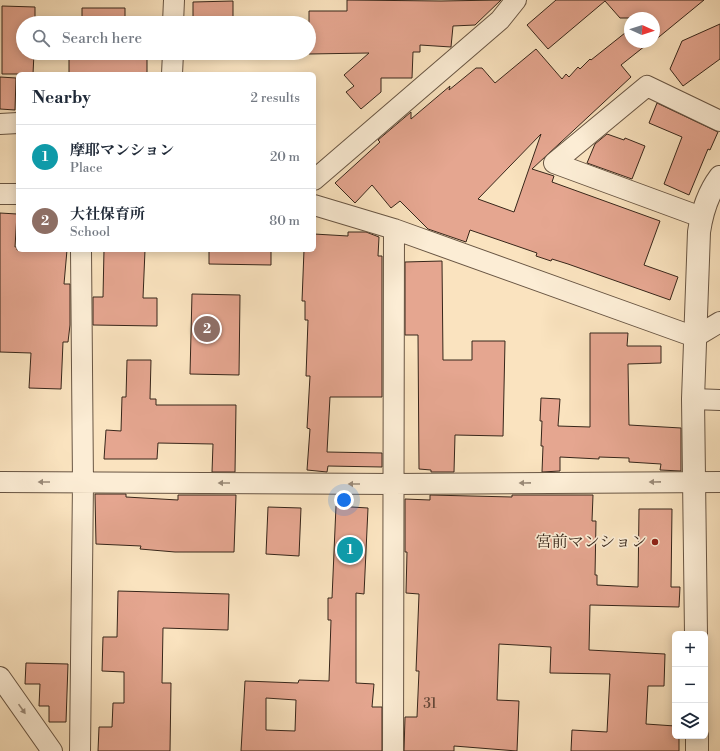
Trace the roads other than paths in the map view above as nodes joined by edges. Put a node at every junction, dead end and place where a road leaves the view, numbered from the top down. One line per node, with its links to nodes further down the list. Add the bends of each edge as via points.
1 (174, 0): 3 (street)
2 (516, 0): 10 (street, via 500,20)
3 (173, 16)
4 (173, 60): 5 (street)
5 (172, 72)
6 (720, 121): 14 (street, via 647,86 554,163)
7 (16, 123): 8 (street)
8 (0, 124)
9 (720, 177): 14 (street, via 711,189)
10 (316, 178)
11 (0, 194): 12 (street)
12 (16, 194)
13 (316, 206): 15 (street)
14 (701, 217): 18 (street)
15 (394, 229): 18 (street); 25 (street)
16 (82, 252): 24 (street)
17 (720, 322): 18 (street)
18 (694, 337): 19 (street)
19 (693, 399): 20 (street); 21 (street)
20 (720, 400)
21 (694, 481): 23 (street); 25 (street, one-way to 25); 26 (street)
22 (0, 482): 24 (street, one-way to 22)
23 (720, 482)
24 (83, 483): 25 (street, one-way to 24); 30 (street)
25 (393, 484): 31 (street)
26 (696, 631)
27 (0, 677): 29 (street, one-way to 29)
28 (697, 739): 32 (street)
29 (52, 751)
30 (80, 751)
31 (393, 751)
32 (697, 751)

